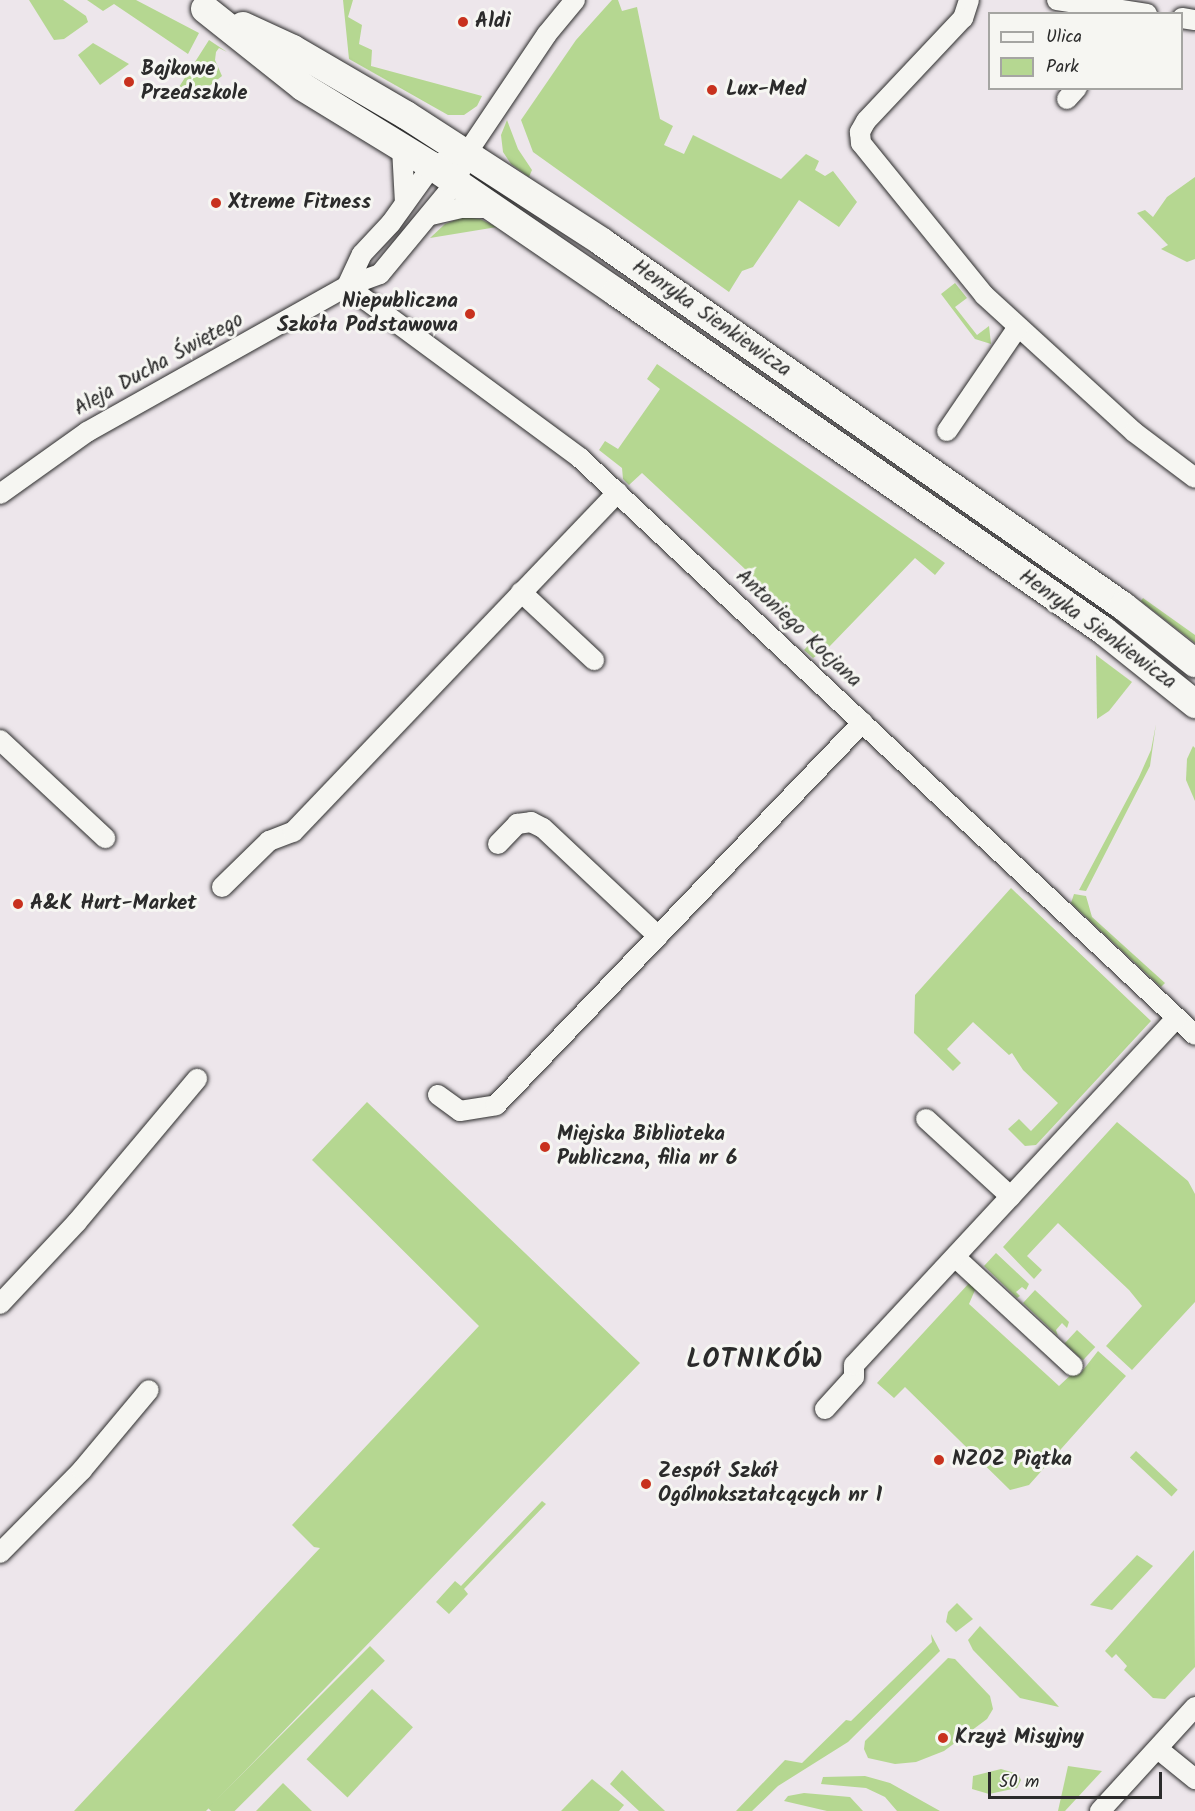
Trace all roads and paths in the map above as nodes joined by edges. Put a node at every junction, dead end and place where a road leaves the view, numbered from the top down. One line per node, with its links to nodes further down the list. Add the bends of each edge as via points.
1 (574, 0): 7 (street, Aleja Ducha Świętego, via 547,33)
2 (969, 0): 14 (street, via 963,18 866,120 860,132 861,143 984,295)
3 (1057, 0): 5 (street)
4 (196, 4): 6 (street, Henryka Sienkiewicza, via 303,87); 7 (street, Henryka Sienkiewicza, via 309,58)
5 (1138, 12)
6 (402, 148): 8 (street, Henryka Sienkiewicza); 10 (street)
7 (467, 153): 8 (street); 9 (street, Aleja Ducha Świętego); 21 (street, Henryka Sienkiewicza, via 602,242 1113,599)
8 (432, 166): 9 (street, Henryka Sienkiewicza); 10 (street)
9 (456, 183): 11 (street, Henryka Sienkiewicza); 12 (street, Aleja Ducha Świętego)
10 (405, 203): 13 (street, via 362,254)
11 (494, 208): 12 (street, via 461,208); 22 (street, Henryka Sienkiewicza, via 1104,631)
12 (430, 215): 13 (street, Aleja Ducha Świętego, via 380,274)
13 (347, 286): 17 (street, Antoniego Kocjana, via 580,458); 18 (street, Aleja Ducha Świętego, via 87,432)
14 (1018, 327): 15 (street); 16 (street, via 1168,460)
15 (947, 431)
16 (1195, 478)
17 (618, 492): 19 (street); 23 (street, Antoniego Kocjana)
18 (0, 494)
19 (521, 592): 20 (street); 27 (street, via 292,831 269,841)
20 (594, 660)
21 (1195, 663)
22 (1195, 704)
23 (863, 722): 28 (street); 29 (street, Antoniego Kocjana)
24 (0, 740): 25 (street)
25 (105, 838)
26 (498, 844): 28 (street, via 517,824 531,822 543,828)
27 (222, 887)
28 (658, 936): 32 (street, via 496,1105 460,1111)
29 (1176, 1018): 30 (street, Antoniego Kocjana); 34 (street)
30 (1195, 1035)
31 (197, 1079): 36 (street, via 84,1214)
32 (438, 1095)
33 (926, 1119): 34 (street)
34 (1011, 1197): 35 (street)
35 (956, 1258): 37 (street); 39 (street, via 854,1365 854,1377)
36 (0, 1304)
37 (1073, 1366)
38 (149, 1390): 40 (street, via 82,1470)
39 (825, 1409)
40 (0, 1553)
41 (1195, 1707): 42 (street)
42 (1158, 1749): 43 (street); 44 (street)
43 (1195, 1779)
44 (1100, 1811)

